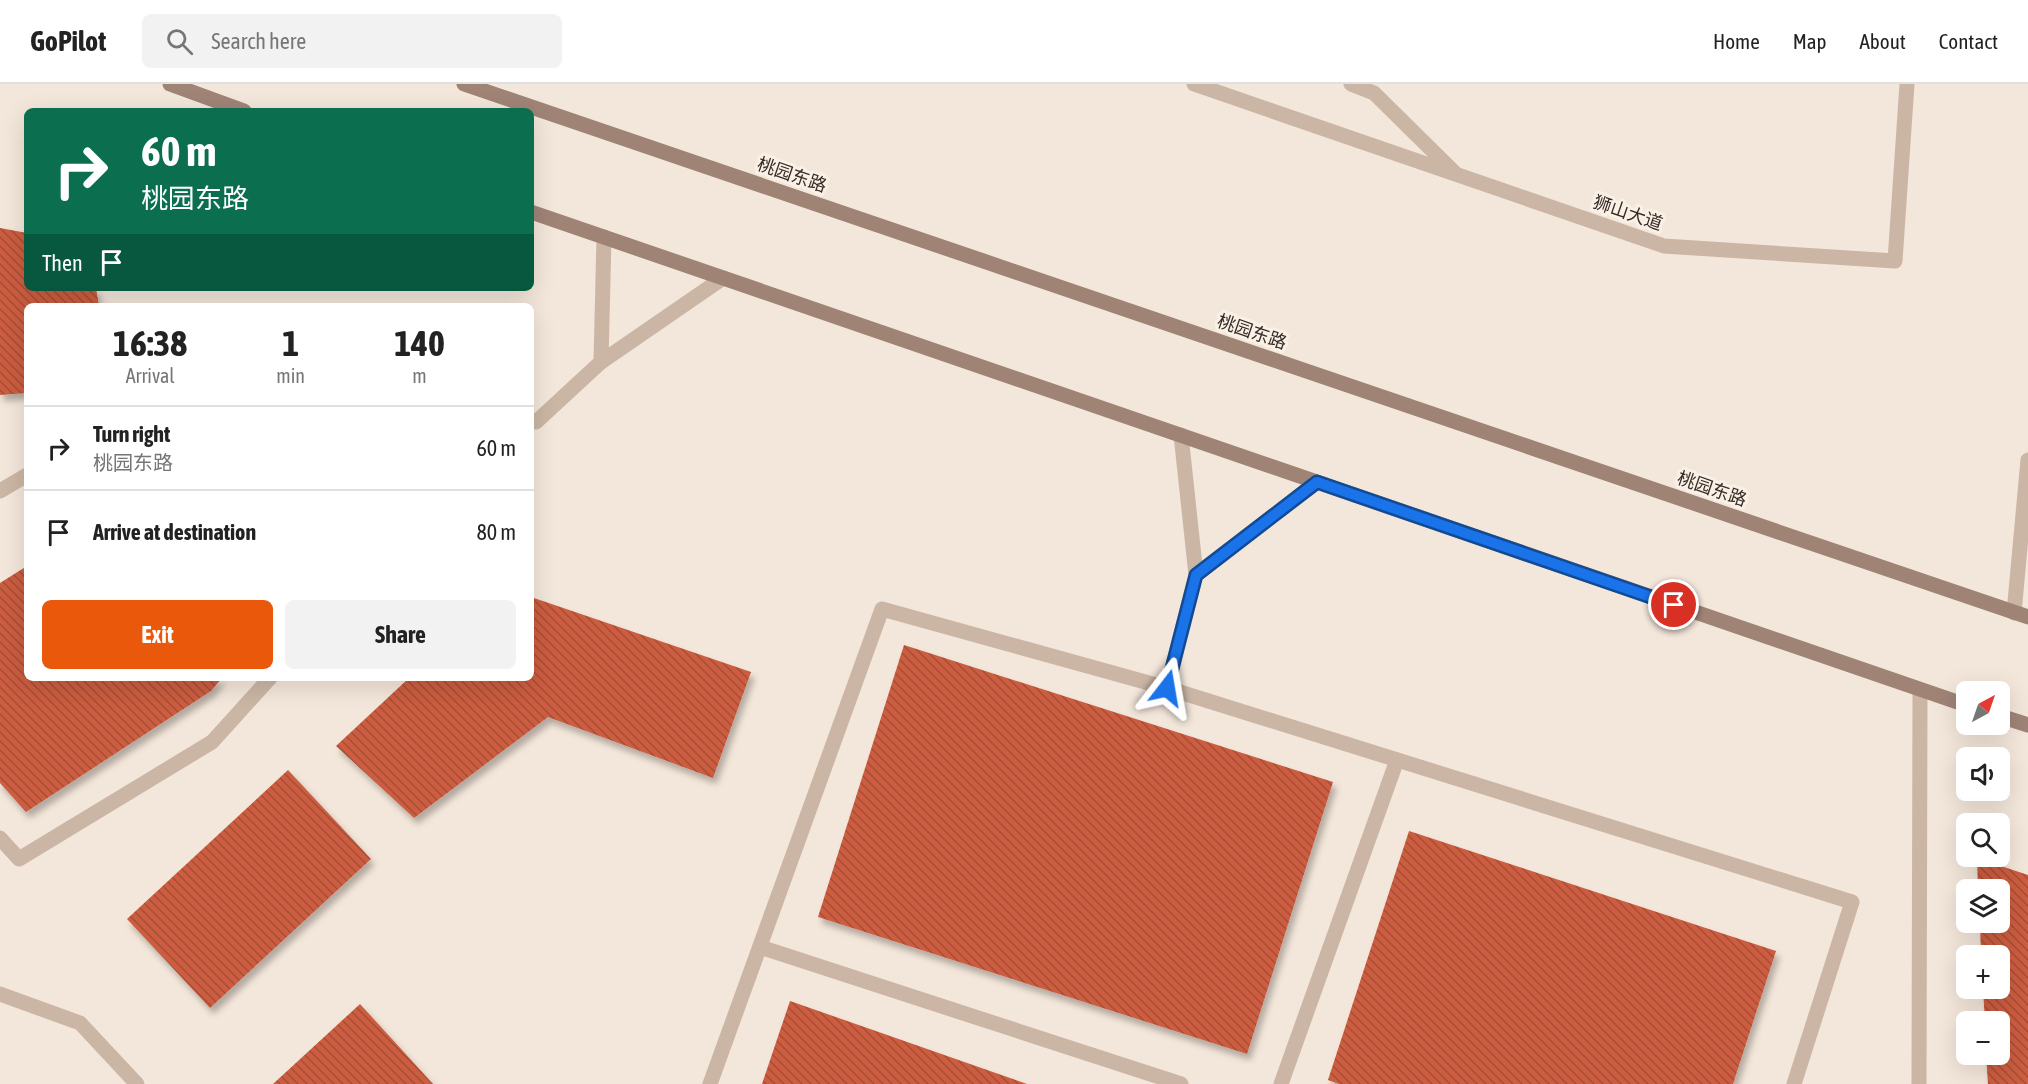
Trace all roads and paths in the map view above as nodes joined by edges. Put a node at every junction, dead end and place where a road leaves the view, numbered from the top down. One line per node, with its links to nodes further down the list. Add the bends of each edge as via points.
1 (170, 84): 6 (main road)
2 (464, 84): 19 (main road, 桃园东路)
3 (1194, 84): 7 (street, 狮山大道)
4 (1350, 84): 7 (street, via 1374,93)
5 (1907, 84): 7 (street, 狮山大道, via 1895,261 1664,246)
6 (236, 108)
7 (1457, 175)
8 (534, 213): 9 (main road)
9 (604, 237): 10 (main road); 11 (street)
10 (723, 278): 11 (street); 13 (main road)
11 (602, 362): 12 (street)
12 (534, 420)
13 (1181, 435): 16 (main road); 18 (street)
14 (2028, 460): 19 (street)
15 (24, 477): 17 (street)
16 (1317, 482): 18 (street); 22 (main road)
17 (0, 491)
18 (1196, 575): 21 (street)
19 (2021, 615)
20 (267, 681): 27 (street, via 212,742 19,860)
21 (1167, 688): 26 (street); 28 (street, via 882,609)
22 (1920, 690): 23 (main road); 35 (street)
23 (1956, 702)
24 (2010, 719): 25 (main road)
25 (2028, 725)
26 (1396, 760): 33 (street); 34 (street, via 1852,902)
27 (0, 838)
28 (760, 947): 31 (street); 32 (street)
29 (0, 994): 30 (street, via 80,1023)
30 (137, 1084)
31 (710, 1084)
32 (1181, 1084)
33 (1281, 1084)
34 (1794, 1084)
35 (1919, 1084)

